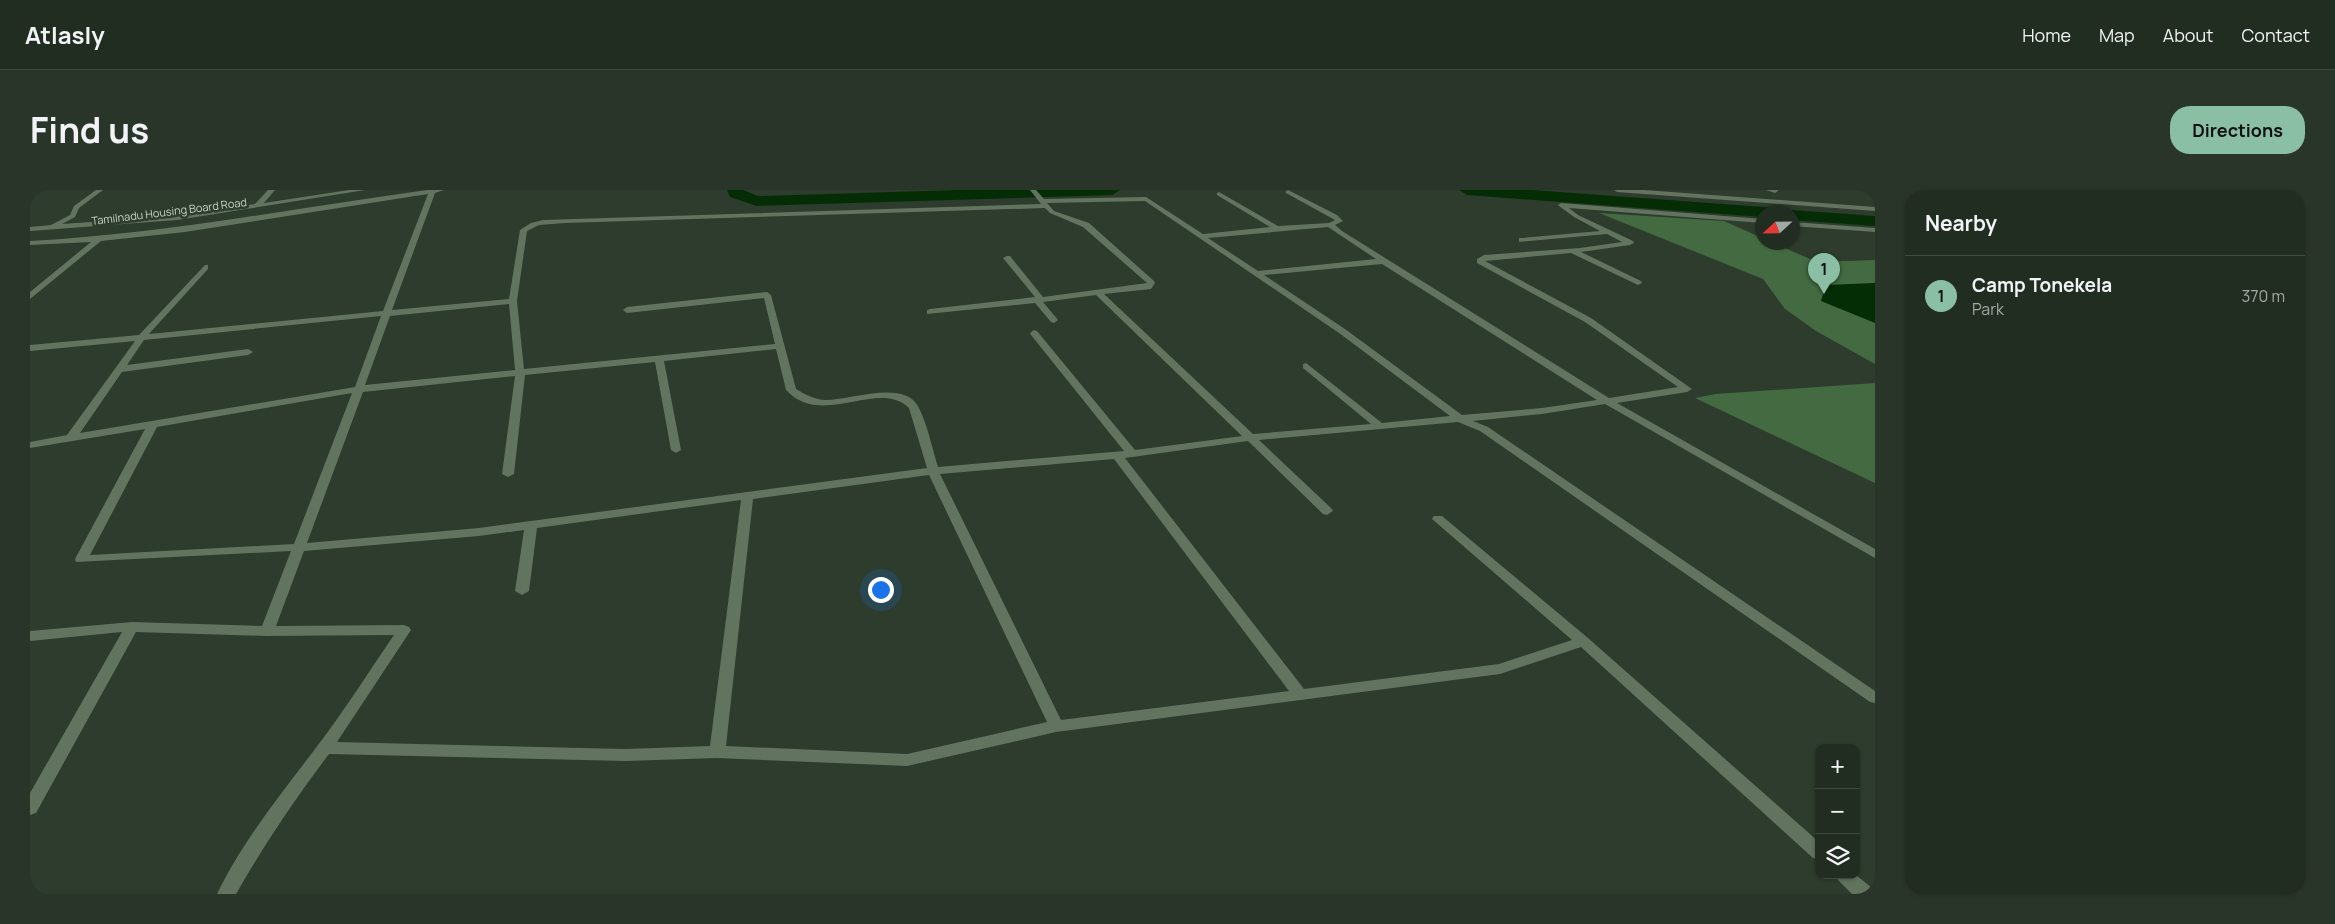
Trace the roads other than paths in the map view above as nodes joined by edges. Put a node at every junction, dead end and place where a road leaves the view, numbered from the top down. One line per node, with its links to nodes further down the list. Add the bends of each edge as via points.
1 (100, 190): 21 (street, via 76,207 73,216)
2 (272, 190): 14 (street)
3 (362, 190): 8 (street)
4 (399, 190): 24 (street, Tamilnadu Housing Board Road, via 161,226)
5 (1033, 190): 12 (street)
6 (1617, 190): 13 (street)
7 (1773, 190): 13 (street)
8 (352, 191): 14 (street)
9 (437, 191): 26 (street); 41 (street)
10 (1288, 192): 17 (street, via 1339,218)
11 (1218, 194): 19 (street)
12 (1043, 201): 25 (street, via 1146,200); 35 (street, via 1059,216 1086,226 1151,283 1148,287); 38 (street, via 546,222 524,230)
13 (1770, 201): 15 (street)
14 (257, 206): 21 (street, via 149,222)
15 (1875, 209)
16 (1755, 220): 23 (street, via 1561,205)
17 (1330, 225): 19 (street); 31 (street)
18 (1800, 225): 22 (street)
19 (1277, 228): 25 (street)
20 (30, 229): 21 (street)
21 (49, 229)
22 (1875, 230)
23 (1609, 232): 27 (street); 29 (street, via 1630,243)
24 (30, 235)
25 (1202, 236): 33 (street)
26 (99, 239): 28 (street); 36 (street)
27 (1522, 240)
28 (30, 243)
29 (1572, 250): 34 (street); 53 (street, via 1484,257 1480,261 1588,320 1687,390)
30 (1007, 258): 37 (street)
31 (1384, 261): 33 (street); 53 (street)
32 (205, 267): 44 (street)
33 (1258, 273): 54 (street)
34 (1638, 283)
35 (1099, 294): 37 (street); 58 (street)
36 (30, 296)
37 (1039, 300): 40 (street); 42 (street)
38 (513, 301): 41 (street); 51 (street)
39 (627, 310): 45 (street, via 768,295)
40 (930, 312)
41 (388, 313): 44 (street); 52 (street)
42 (1054, 320)
43 (1034, 333): 61 (street)
44 (143, 336): 46 (street); 50 (street)
45 (780, 346): 48 (street); 63 (street, via 791,390 803,398 823,403 895,395 909,399)
46 (30, 348)
47 (248, 352): 50 (street)
48 (659, 359): 51 (street); 60 (street)
49 (1306, 366): 56 (street)
50 (120, 369): 57 (street)
51 (520, 373): 52 (street); 64 (street)
52 (359, 388): 55 (street); 69 (street)
53 (1605, 400): 54 (street, via 1542,411); 70 (street)
54 (1460, 419): 56 (street); 77 (street, via 1484,429)
55 (153, 424): 57 (street); 69 (street, via 81,559)
56 (1380, 426): 58 (street)
57 (71, 438): 59 (street)
58 (1249, 438): 61 (street); 66 (street)
59 (30, 445)
60 (676, 450)
61 (1132, 454): 62 (street)
62 (1117, 455): 63 (street); 76 (street)
63 (933, 471): 65 (street); 78 (street)
64 (508, 474)
65 (747, 496): 68 (street); 80 (street)
66 (1326, 510)
67 (1438, 519): 75 (street)
68 (531, 525): 69 (street); 71 (street)
69 (301, 547): 73 (street)
70 (1875, 554)
71 (522, 591)
72 (132, 627): 73 (street); 74 (street); 81 (street)
73 (267, 631): 79 (street, via 404,630)
74 (30, 636)
75 (1583, 641): 76 (street, via 1500,669); 82 (street)
76 (1300, 695): 78 (street)
77 (1875, 698)
78 (1056, 726): 80 (street, via 907,760)
79 (325, 748): 80 (street, via 626,755); 84 (street, via 257,841)
80 (717, 752)
81 (30, 808)
82 (1815, 849)
83 (1848, 879): 85 (street)
84 (226, 894)
85 (1865, 894)

